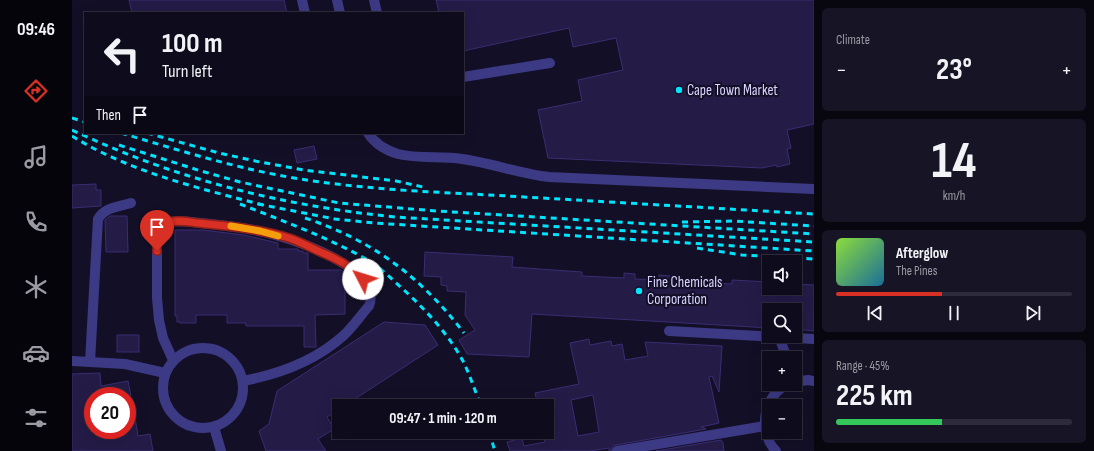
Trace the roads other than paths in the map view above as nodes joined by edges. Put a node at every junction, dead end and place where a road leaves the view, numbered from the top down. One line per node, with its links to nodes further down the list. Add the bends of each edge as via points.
1 (302, 0): 4 (lane)
2 (337, 0): 5 (lane)
3 (374, 0): 6 (lane)
4 (305, 12)
5 (340, 12)
6 (377, 12)
7 (550, 63): 8 (lane)
8 (464, 77)
9 (369, 134): 10 (lane, via 384,148 398,154 463,159 530,175)
10 (814, 189)
11 (131, 203): 18 (lane, via 101,213 96,227)
12 (669, 332): 13 (lane)
13 (762, 336)
14 (802, 338): 15 (lane)
15 (814, 339)
16 (173, 360): 19 (lane); 21 (lane, via 186,351 200,348 215,349 228,356 238,367); 21 (lane, via 161,330 157,298 157,235 164,223 176,221 237,227 289,238 335,258 357,272 368,286 371,300 369,306 344,335 311,359 270,375)
17 (72, 361): 18 (lane)
18 (90, 362): 19 (lane, via 125,364)
19 (165, 373): 26 (lane, via 162,388 165,402 172,415 184,424 199,429)
20 (802, 380): 22 (lane)
21 (243, 381): 26 (lane, via 243,396 237,410 227,421)
22 (814, 381)
23 (779, 391): 24 (lane)
24 (771, 399)
25 (762, 426): 29 (lane)
26 (214, 427): 28 (lane)
27 (768, 439): 30 (lane)
28 (221, 451)
29 (617, 451)
30 (776, 451)

